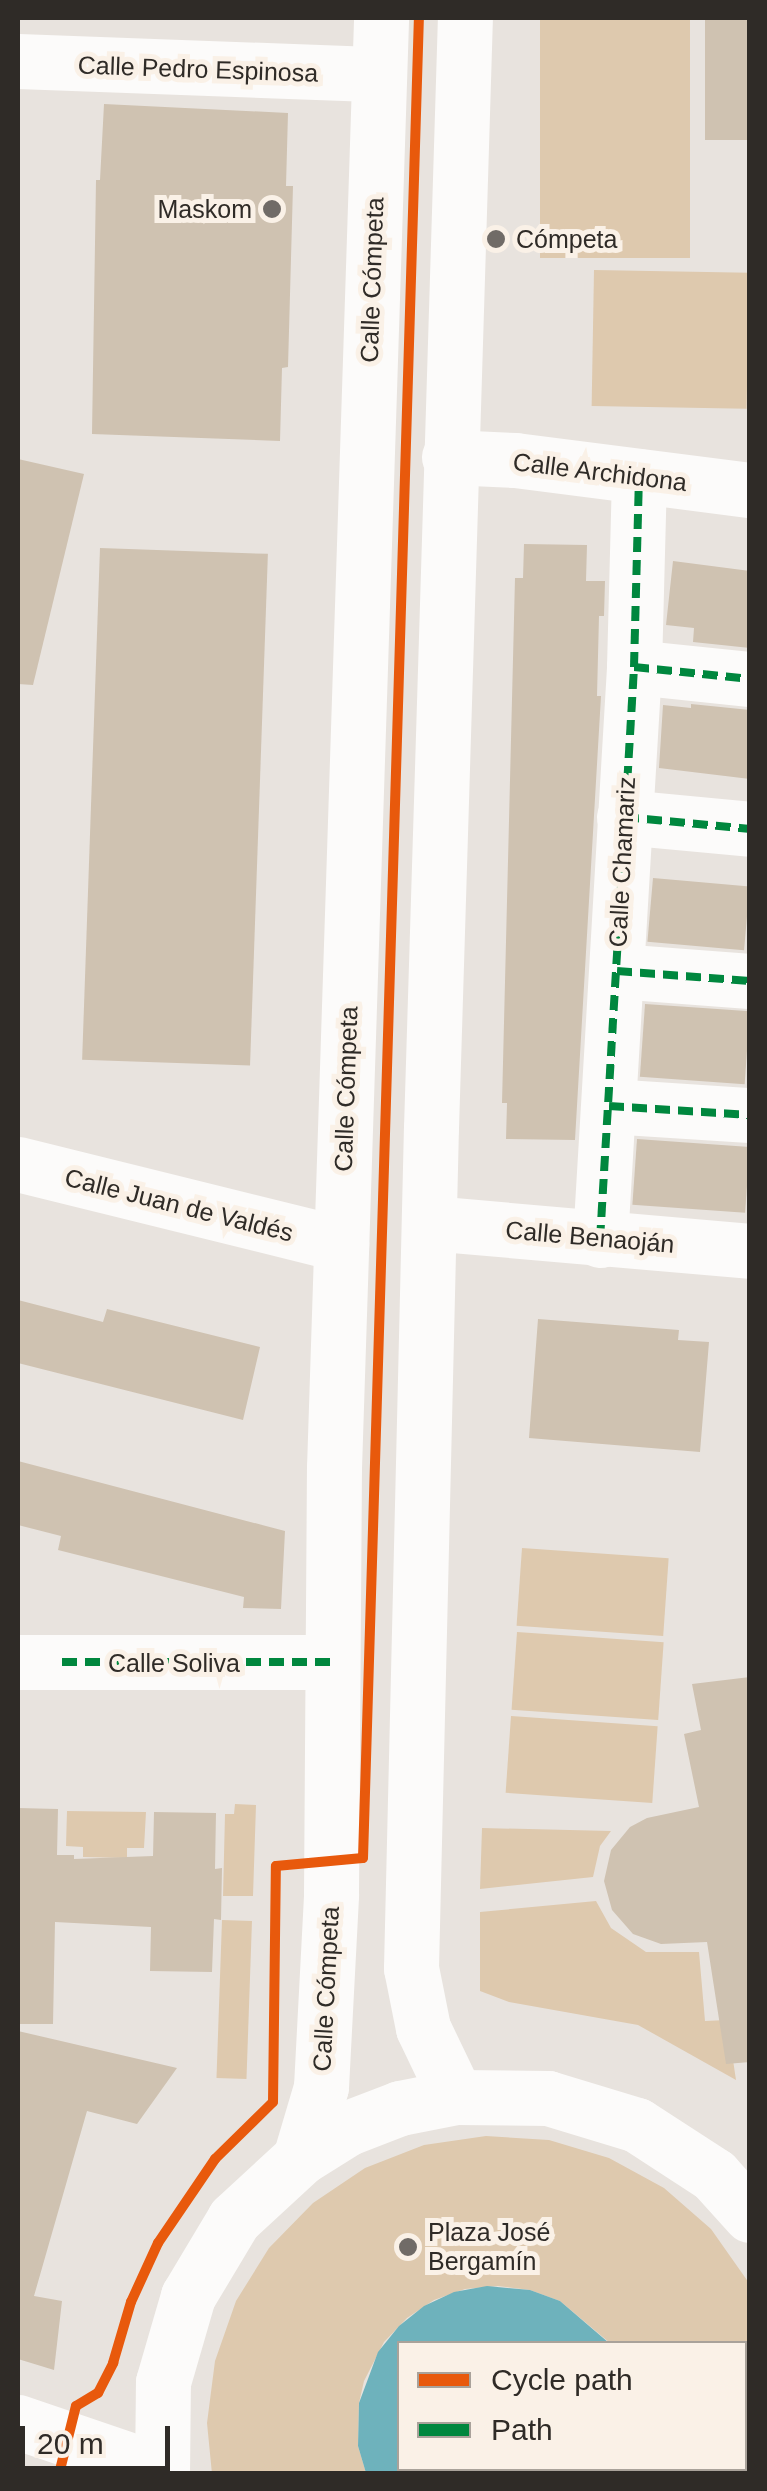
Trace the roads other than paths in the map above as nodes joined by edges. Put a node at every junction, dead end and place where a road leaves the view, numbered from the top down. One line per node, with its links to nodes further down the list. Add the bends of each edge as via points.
1 (381, 18): 4 (main road, Calle Cómpeta)
2 (465, 18): 5 (main road)
3 (18, 61): 4 (main road, Calle Pedro Espinosa)
4 (379, 74): 19 (main road, Calle Cómpeta)
5 (450, 457): 6 (main road, Calle Archidona); 17 (main road)
6 (639, 476): 7 (main road, Calle Archidona); 8 (main road, Calle Chamariz)
7 (750, 490)
8 (634, 667): 9 (main road); 10 (main road, Calle Chamariz)
9 (750, 679)
10 (624, 817): 11 (main road); 12 (main road, Calle Chamariz)
11 (750, 829)
12 (616, 971): 13 (main road); 14 (main road, Calle Chamariz)
13 (750, 981)
14 (609, 1106): 15 (main road); 18 (main road, Calle Chamariz)
15 (750, 1115)
16 (18, 1164): 19 (main road, Calle Juan de Valdés)
17 (430, 1223): 18 (main road, Calle Benaoján); 23 (main road, via 412,1968 423,2028)
18 (600, 1240): 20 (main road, Calle Benaoján)
19 (341, 1244): 22 (main road, Calle Cómpeta)
20 (750, 1251)
21 (40, 1662): 22 (main road, Calle Soliva)
22 (331, 1662): 24 (main road, Calle Cómpeta, via 322,2087)
23 (456, 2096): 24 (main road, via 348,2128); 25 (main road, via 548,2098 637,2125 714,2174)
24 (300, 2158): 27 (main road, via 234,2219 188,2296 163,2382)
25 (750, 2215)
26 (18, 2422): 27 (main road)
27 (162, 2472)

